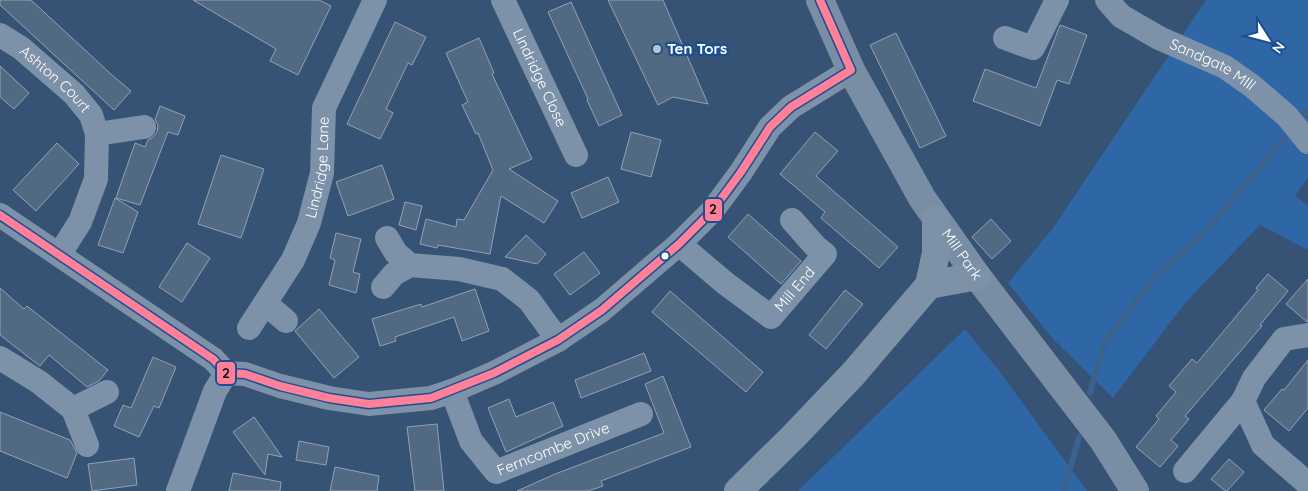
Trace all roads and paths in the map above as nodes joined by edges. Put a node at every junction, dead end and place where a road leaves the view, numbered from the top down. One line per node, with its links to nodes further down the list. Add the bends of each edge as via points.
1 (375, 0): 23 (street, Lindridge Lane, via 324,108 322,173 309,223 293,260)
2 (503, 0): 12 (street, Lindridge Close)
3 (820, 0): 8 (main road, Mill Park)
4 (1057, 0): 7 (street, via 1032,48)
5 (1107, 0): 11 (street, Sandgate MIll, via 1121,16 1225,67 1287,116)
6 (0, 35): 10 (street, Ashton Court, via 21,48 74,94 91,115)
7 (1005, 38)
8 (851, 70): 15 (main road, Mill Park); 17 (street, via 791,107 770,127 713,210)
9 (144, 127): 10 (street)
10 (97, 134): 18 (street, Ashton Court, via 96,179 80,222)
11 (1306, 140)
12 (576, 155)
13 (0, 215): 18 (street)
14 (792, 220): 17 (street, Mill End, via 825,254 771,318)
15 (936, 220): 20 (main road, Mill Park); 21 (highway, via 936,253)
16 (387, 238): 19 (street, via 396,253)
17 (679, 244): 27 (street, via 602,310)
18 (59, 255): 29 (street, via 213,359)
19 (410, 266): 22 (street, via 394,274); 27 (street, via 459,269 502,279 529,300)
20 (978, 276): 21 (highway); 41 (main road, Mill Park, via 1103,440)
21 (929, 285): 40 (highway, via 854,373)
22 (383, 287)
23 (266, 304): 24 (street); 25 (street, Lindridge Lane)
24 (286, 321)
25 (249, 328)
26 (1308, 335): 32 (street, via 1284,339 1254,378)
27 (558, 340): 30 (street)
28 (0, 358): 33 (street, via 39,382)
29 (226, 373): 30 (street, via 245,374 329,398 369,404 431,398); 39 (street, via 215,390)
30 (452, 391): 37 (street, Ferncombe Drive, via 471,441)
31 (106, 392): 33 (street)
32 (1243, 401): 36 (street); 38 (street, via 1263,445)
33 (73, 409): 35 (street)
34 (641, 414): 37 (street, Ferncombe Drive)
35 (87, 445)
36 (1185, 471)
37 (492, 482)
38 (1308, 484)
39 (178, 491)
40 (738, 491)
41 (1135, 491)

